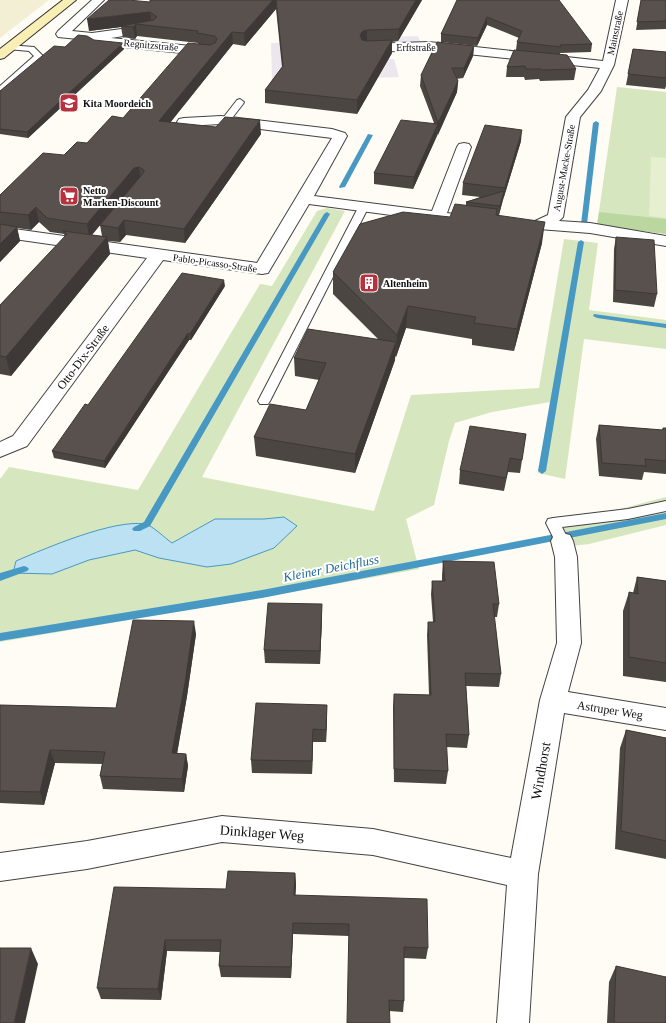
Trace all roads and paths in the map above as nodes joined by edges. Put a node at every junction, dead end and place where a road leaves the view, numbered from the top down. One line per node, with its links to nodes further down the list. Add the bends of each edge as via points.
1 (70, 0): 6 (main road)
2 (98, 0): 5 (street, Regnitzstraße, via 62,34)
3 (622, 0): 10 (street, Mainstraße)
4 (151, 29): 5 (street, Regnitzstraße)
5 (92, 37): 8 (street, Regnitzstraße, via 95,40)
6 (11, 47): 9 (main road); 11 (lane, via 31,49 39,56)
7 (367, 48): 10 (street, Erftstraße, via 429,46)
8 (211, 52)
9 (0, 55)
10 (608, 65): 19 (street, August-Macke-Straße, via 594,91 573,117 555,216)
11 (0, 90)
12 (240, 102): 13 (lane)
13 (226, 120): 14 (street); 16 (street, via 340,136)
14 (184, 122)
15 (464, 148): 18 (street)
16 (304, 199): 17 (street); 22 (street, Pablo-Picasso-Straße, via 262,269)
17 (364, 206): 18 (street); 23 (lane)
18 (438, 216): 19 (street, via 523,227)
19 (541, 225): 21 (street, via 576,236)
20 (0, 232): 22 (street, Pablo-Picasso-Straße, via 96,239)
21 (666, 241)
22 (158, 255): 24 (street, Otto-Dix-Straße, via 20,441)
23 (264, 401)
24 (0, 450)
25 (666, 506): 26 (lane)
26 (558, 532): 27 (street, Windhorst, via 566,557 569,643)
27 (553, 700): 28 (street, Astruper Weg); 30 (street, Windhorst)
28 (666, 719)
29 (0, 867): 30 (street, Dinklager Weg, via 87,855 222,829 373,842)
30 (523, 874): 31 (street, Windhorst)
31 (513, 1023)

